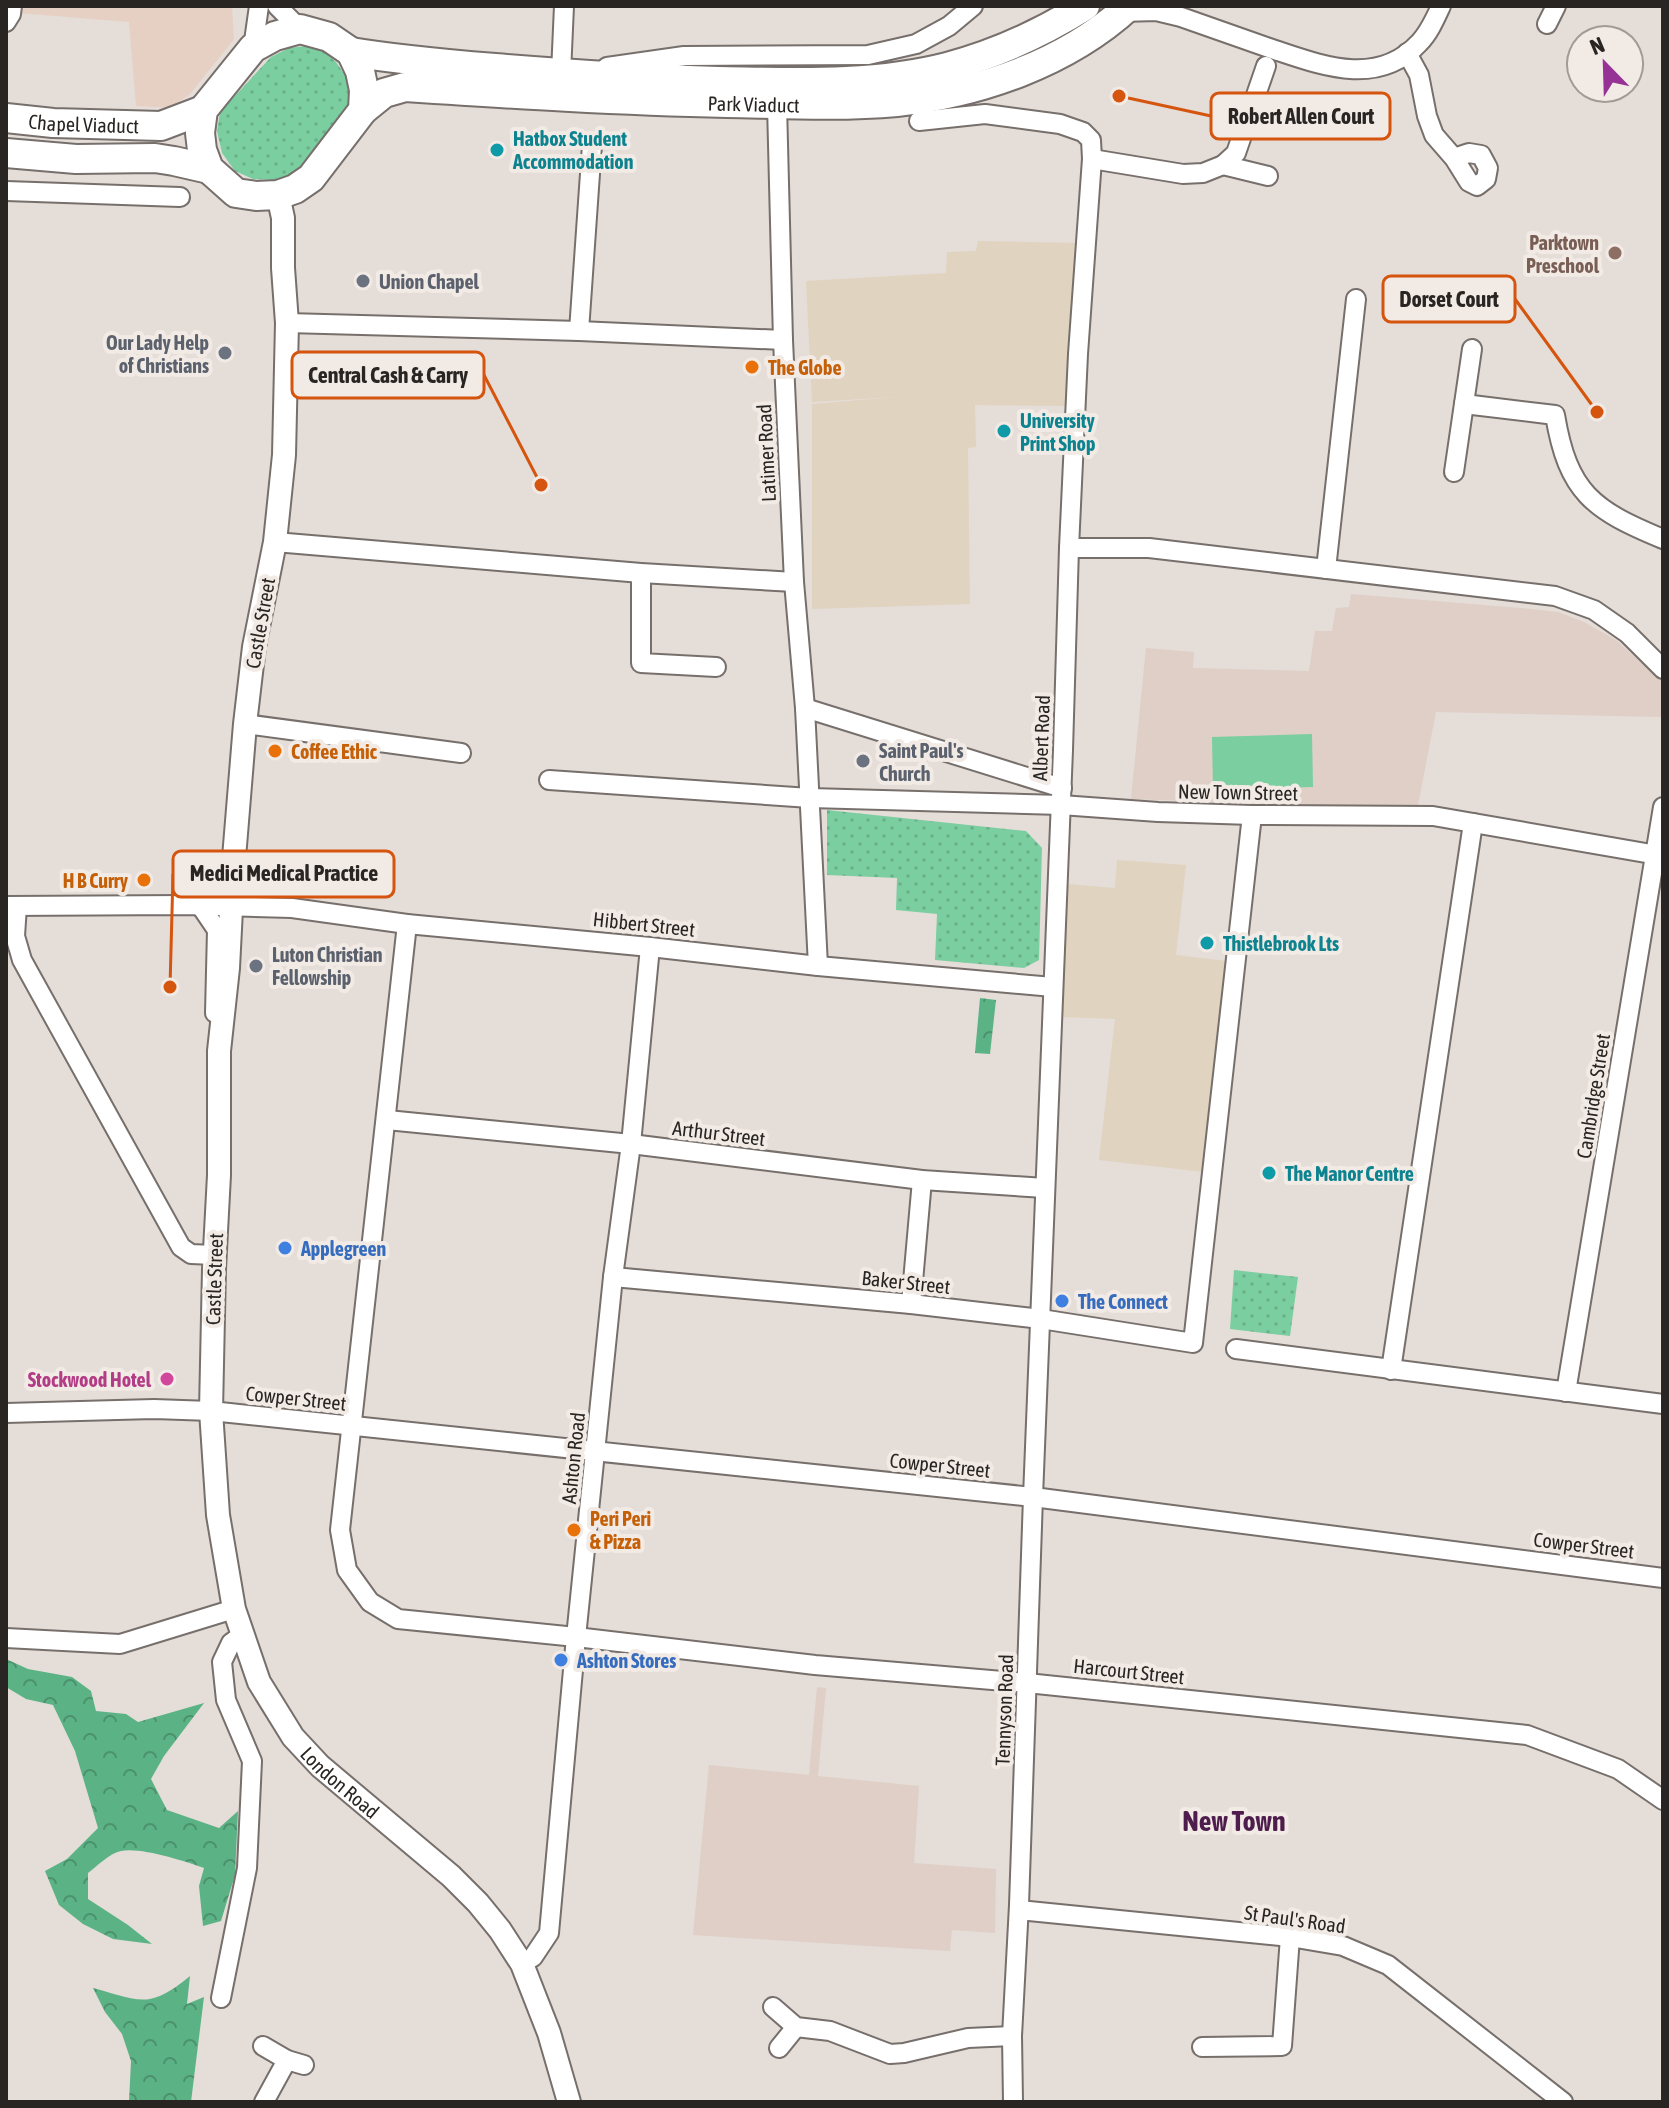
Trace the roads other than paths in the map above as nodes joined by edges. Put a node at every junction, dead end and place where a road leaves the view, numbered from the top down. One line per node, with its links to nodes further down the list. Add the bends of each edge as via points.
1 (12, 6): 10 (street)
2 (259, 6): 13 (street)
3 (277, 6): 12 (street)
4 (564, 6): 17 (street)
5 (973, 6): 17 (street, via 916,44 868,55 684,56)
6 (1085, 6): 17 (highway, Park Viaduct, via 1021,41 947,67 892,77 829,82)
7 (1441, 6): 15 (street, via 1427,33)
8 (1556, 6): 11 (street)
9 (1126, 9): 15 (street, via 1169,14 1327,67 1376,68); 18 (highway, Park Viaduct, via 1057,56 986,84 882,102)
10 (6, 22)
11 (1547, 24)
12 (300, 29): 13 (highway); 14 (highway, via 329,37)
13 (253, 48): 19 (highway)
14 (351, 52): 17 (highway, Park Viaduct); 20 (highway, via 364,90)
15 (1407, 53): 25 (street, via 1419,75 1434,135)
16 (1266, 66): 27 (street, via 1236,153)
17 (561, 73)
18 (777, 105): 20 (highway, Park Viaduct, via 405,87 384,93); 36 (street, Latimer Road)
19 (203, 110): 21 (highway, Chapel Viaduct, via 161,126); 28 (highway, via 200,133)
20 (363, 110): 31 (highway, via 311,178)
21 (6, 118)
22 (919, 121): 26 (street, via 985,114 1060,124 1091,140)
23 (592, 145): 35 (street)
24 (6, 153): 28 (highway, Chapel Viaduct, via 155,158)
25 (1454, 158)
26 (1092, 159): 27 (street, via 1183,174); 42 (street, Albert Road)
27 (1223, 165): 29 (street)
28 (209, 169): 31 (highway, via 236,193)
29 (1268, 176)
30 (6, 191): 32 (street)
31 (278, 195): 34 (street, Castle Street)
32 (180, 197)
33 (1356, 299): 43 (street)
34 (287, 323): 35 (street); 41 (street, Castle Street, via 284,455)
35 (579, 331): 36 (street)
36 (783, 340): 45 (street, Latimer Road)
37 (1472, 349): 38 (street)
38 (1464, 404): 39 (street); 40 (street, via 1555,415 1563,455 1582,490 1623,523)
39 (1454, 472)
40 (1663, 539)
41 (275, 542): 44 (street); 49 (street, Castle Street)
42 (1069, 548): 43 (street, via 1149,548); 52 (street, Albert Road)
43 (1326, 569): 47 (street, via 1555,596 1594,610)
44 (641, 573): 45 (street); 46 (street, via 641,663)
45 (794, 582): 48 (street, Latimer Road)
46 (716, 667)
47 (1663, 669)
48 (805, 708): 52 (street); 53 (street, Latimer Road)
49 (245, 724): 50 (street); 60 (street, Castle Street)
50 (461, 753)
51 (549, 780): 53 (street, New Town Street)
52 (1061, 797): 53 (street, New Town Street); 55 (street, New Town Street, via 1158,812); 64 (street, Albert Road)
53 (810, 798): 63 (street, Latimer Road)
54 (1663, 807): 57 (street, Cambridge Street)
55 (1252, 815): 56 (street, New Town Street, via 1433,816); 73 (street, Baker Street, via 1193,1343)
56 (1473, 823): 57 (street, New Town Street); 75 (street)
57 (1659, 855): 76 (street, Cambridge Street)
58 (200, 905): 59 (street, Hibbert Street); 60 (street, Hibbert Street); 65 (street, Castle Street, via 217,930 214,994)
59 (11, 906): 70 (street, via 22,960 181,1247 191,1254)
60 (231, 907): 61 (street, Hibbert Street, via 292,908); 65 (street, Castle Street)
61 (407, 924): 62 (street, Hibbert Street); 66 (street, Harcourt Street)
62 (650, 947): 63 (street, Hibbert Street); 67 (street, Ashton Road)
63 (818, 966): 64 (street, Hibbert Street)
64 (1053, 987): 69 (street, Albert Road)
65 (219, 1051): 70 (street, Castle Street)
66 (387, 1120): 67 (street, Arthur Street); 80 (street, Harcourt Street)
67 (631, 1144): 68 (street, Arthur Street); 71 (street, Ashton Road)
68 (922, 1180): 69 (street, Arthur Street); 72 (street)
69 (1045, 1188): 73 (street, Albert Road)
70 (214, 1255): 78 (street, Castle Street)
71 (613, 1277): 72 (street, Baker Street); 81 (street, Ashton Road)
72 (911, 1304): 73 (street, Baker Street)
73 (1041, 1319): 82 (street, Tennyson Road)
74 (1236, 1349): 75 (street)
75 (1391, 1370): 76 (street)
76 (1566, 1392): 77 (street)
77 (1663, 1404)
78 (211, 1411): 79 (street, Cowper Street); 80 (street, Cowper Street); 84 (street, London Road, via 218,1515)
79 (6, 1413)
80 (353, 1426): 81 (street, Cowper Street); 86 (street, Harcourt Street, via 340,1530 347,1570 370,1602 398,1619)
81 (595, 1452): 82 (street, Cowper Street); 86 (street, Ashton Road)
82 (1033, 1497): 83 (street, Cowper Street); 88 (street, Tennyson Road)
83 (1663, 1578)
84 (234, 1609): 85 (street, London Road); 87 (street, via 120,1644)
85 (242, 1635): 92 (street, London Road, via 259,1682 293,1737 451,1876 493,1921); 93 (street, via 231,1643 222,1662 226,1700 252,1761 247,1868)
86 (576, 1637): 88 (street, Harcourt Street); 92 (street, Ashton Road, via 549,1933)
87 (6, 1638)
88 (1027, 1683): 89 (street, Harcourt Street, via 1527,1735 1618,1769); 90 (street, Tennyson Road)
89 (1663, 1800)
90 (1019, 1910): 91 (street, St Paul's Road); 96 (street, Tennyson Road)
91 (1290, 1937): 98 (street, via 1282,2046); 103 (street, St Paul's Road, via 1343,1946 1388,1965)
92 (522, 1964): 101 (street, London Road)
93 (221, 1998)
94 (773, 2007): 95 (street)
95 (796, 2027): 96 (street, via 830,2031 890,2054 968,2038); 99 (street)
96 (1012, 2036): 102 (street, Tennyson Road)
97 (263, 2046): 100 (street, via 295,2063)
98 (1202, 2047)
99 (779, 2048)
100 (264, 2102)
101 (569, 2102)
102 (1013, 2102)
103 (1563, 2102)

